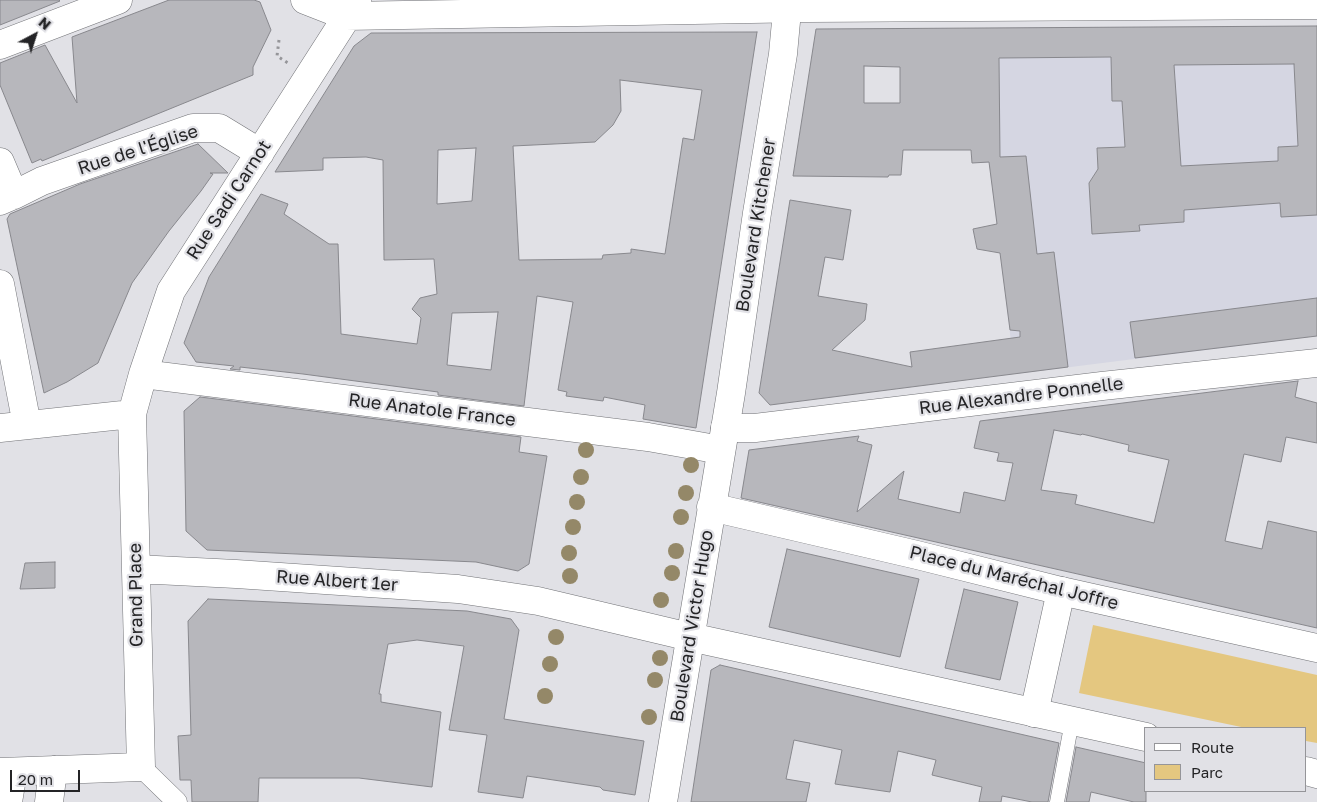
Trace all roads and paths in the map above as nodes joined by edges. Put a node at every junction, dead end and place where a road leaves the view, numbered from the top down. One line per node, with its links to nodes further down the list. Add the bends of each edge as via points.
1 (118, 0): 7 (street)
2 (305, 0): 6 (street)
3 (1173, 3): 4 (street); 5 (street)
4 (787, 4): 6 (street); 17 (street, Boulevard Kitchener)
5 (1317, 5)
6 (352, 8): 8 (street, Rue Sadi Carnot)
7 (0, 45)
8 (260, 153): 10 (street, Rue de l'Église, via 219,128 193,128 42,181); 13 (street, Rue Sadi Carnot, via 171,290)
9 (0, 162): 10 (street)
10 (7, 198)
11 (0, 284): 15 (street)
12 (1317, 363): 17 (street, Rue Alexandre Ponnelle, via 755,428)
13 (143, 374): 14 (street, Rue Sadi Carnot); 17 (street, Rue Anatole France, via 648,437)
14 (132, 414): 15 (street); 19 (street, Grand Place)
15 (27, 425): 16 (street)
16 (0, 428)
17 (723, 439): 18 (street, Boulevard Victor Hugo)
18 (711, 507): 22 (street, Place du Maréchal Joffre); 23 (street, Boulevard Victor Hugo)
19 (136, 569): 20 (street, Rue Albert 1er); 28 (street, Grand Place)
20 (291, 578): 21 (lane, via 259,588); 23 (street, Rue Albert 1er, via 458,589 538,601)
21 (207, 586)
22 (1061, 590): 24 (street, Place du Maréchal Joffre); 25 (street)
23 (690, 637): 25 (street); 34 (street, Boulevard Victor Hugo)
24 (1317, 648)
25 (1034, 713): 26 (street)
26 (1072, 721): 27 (street); 35 (lane)
27 (1144, 737)
28 (140, 767): 29 (street); 33 (street)
29 (52, 770): 30 (street); 32 (street)
30 (6, 772): 31 (street)
31 (8, 802)
32 (49, 802)
33 (177, 802)
34 (663, 802)
35 (1057, 802)

